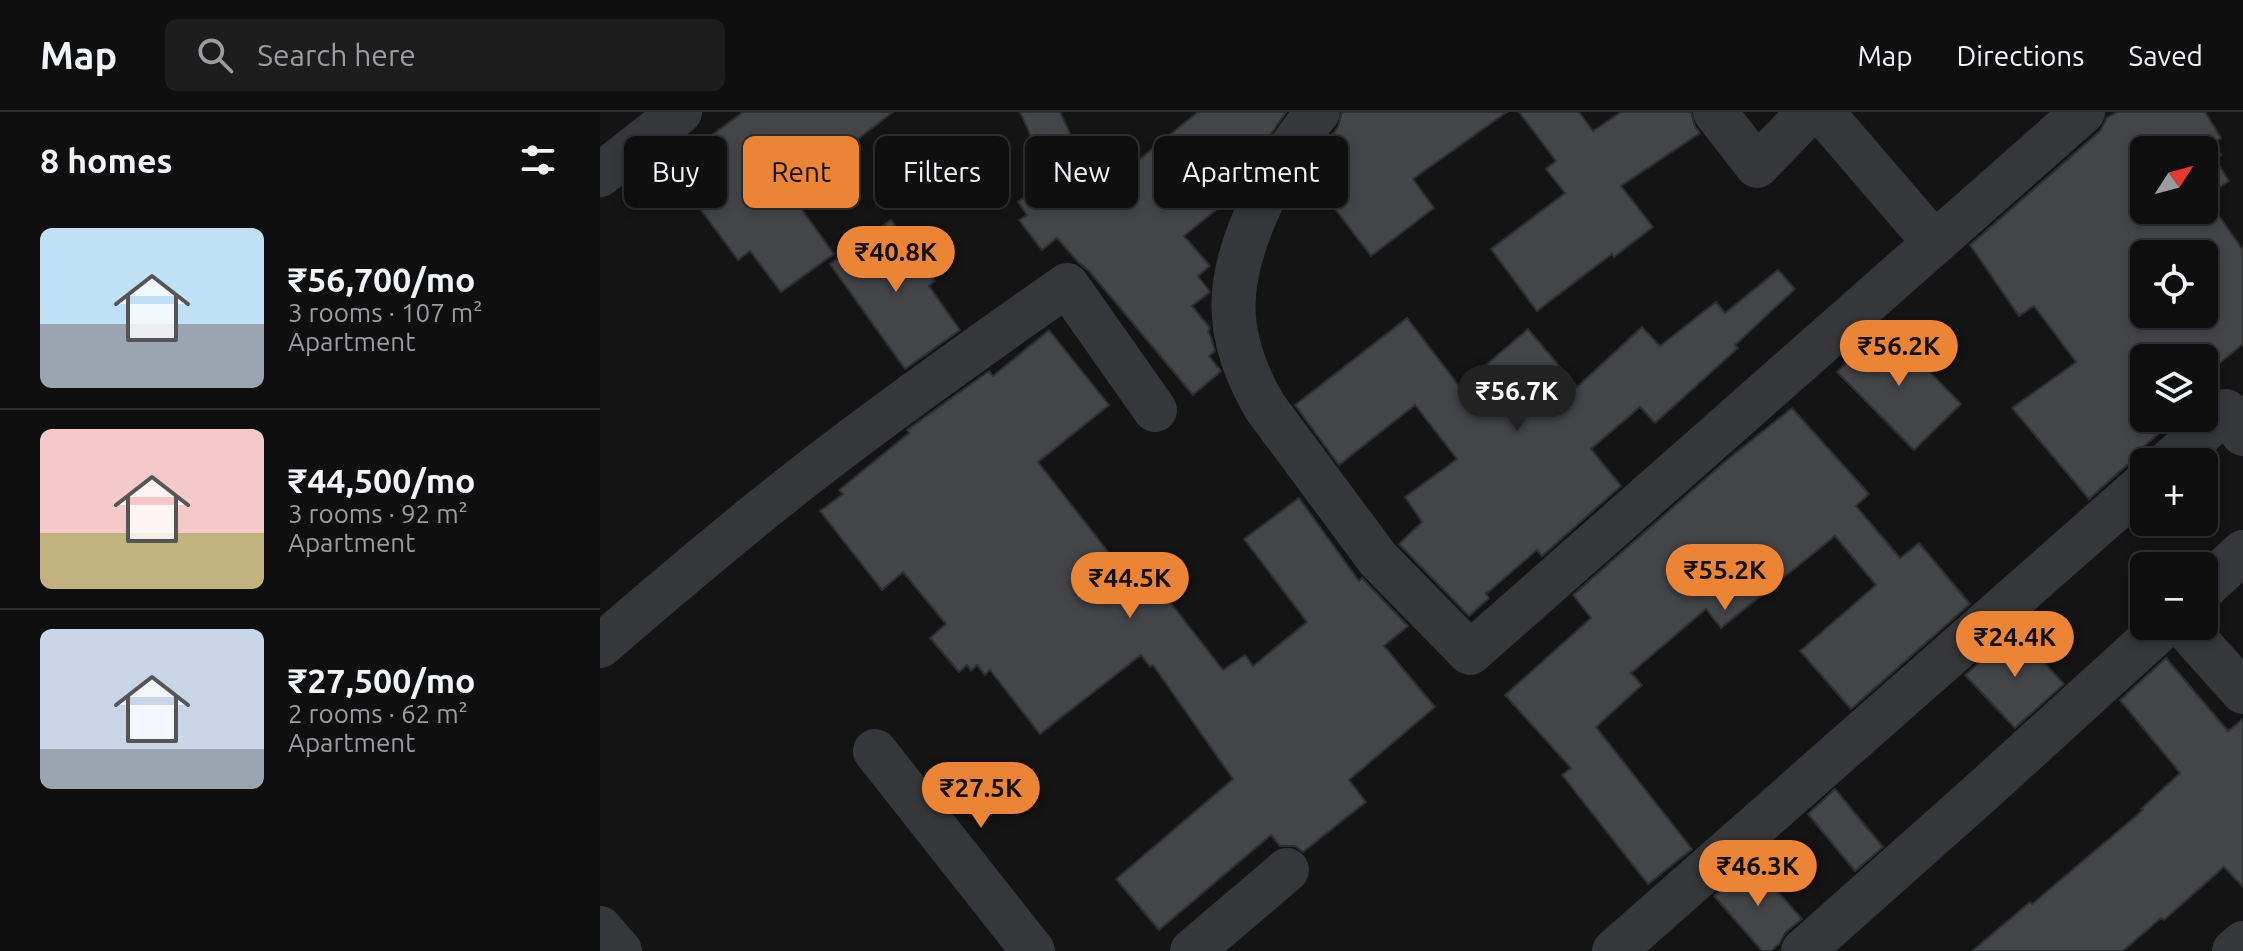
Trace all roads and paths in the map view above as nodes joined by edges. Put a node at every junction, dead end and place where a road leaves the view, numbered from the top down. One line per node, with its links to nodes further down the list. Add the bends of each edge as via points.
1 (680, 112): 7 (street)
2 (1318, 112): 8 (street, via 1267,190 1239,257 1233,290 1240,353 1265,407 1378,559 1470,653)
3 (1715, 112): 4 (street, via 1757,166)
4 (1809, 112)
5 (1822, 112): 8 (street)
6 (2076, 113): 8 (street)
7 (600, 175)
8 (1934, 242)
9 (1155, 410): 17 (street, via 1067,285 802,478)
10 (2243, 434): 11 (street, via 2226,411)
11 (2185, 448)
12 (2130, 496): 26 (street)
13 (2243, 552): 14 (street)
14 (2218, 575)
15 (2149, 640): 27 (street)
16 (2197, 640): 18 (street)
17 (600, 646)
18 (2243, 692)
19 (875, 751): 24 (street)
20 (1287, 870): 25 (street)
21 (600, 928): 23 (street)
22 (2243, 943): 28 (street)
23 (620, 951)
24 (1033, 951)
25 (1192, 951)
26 (1614, 951)
27 (1803, 951)
28 (2234, 951)

